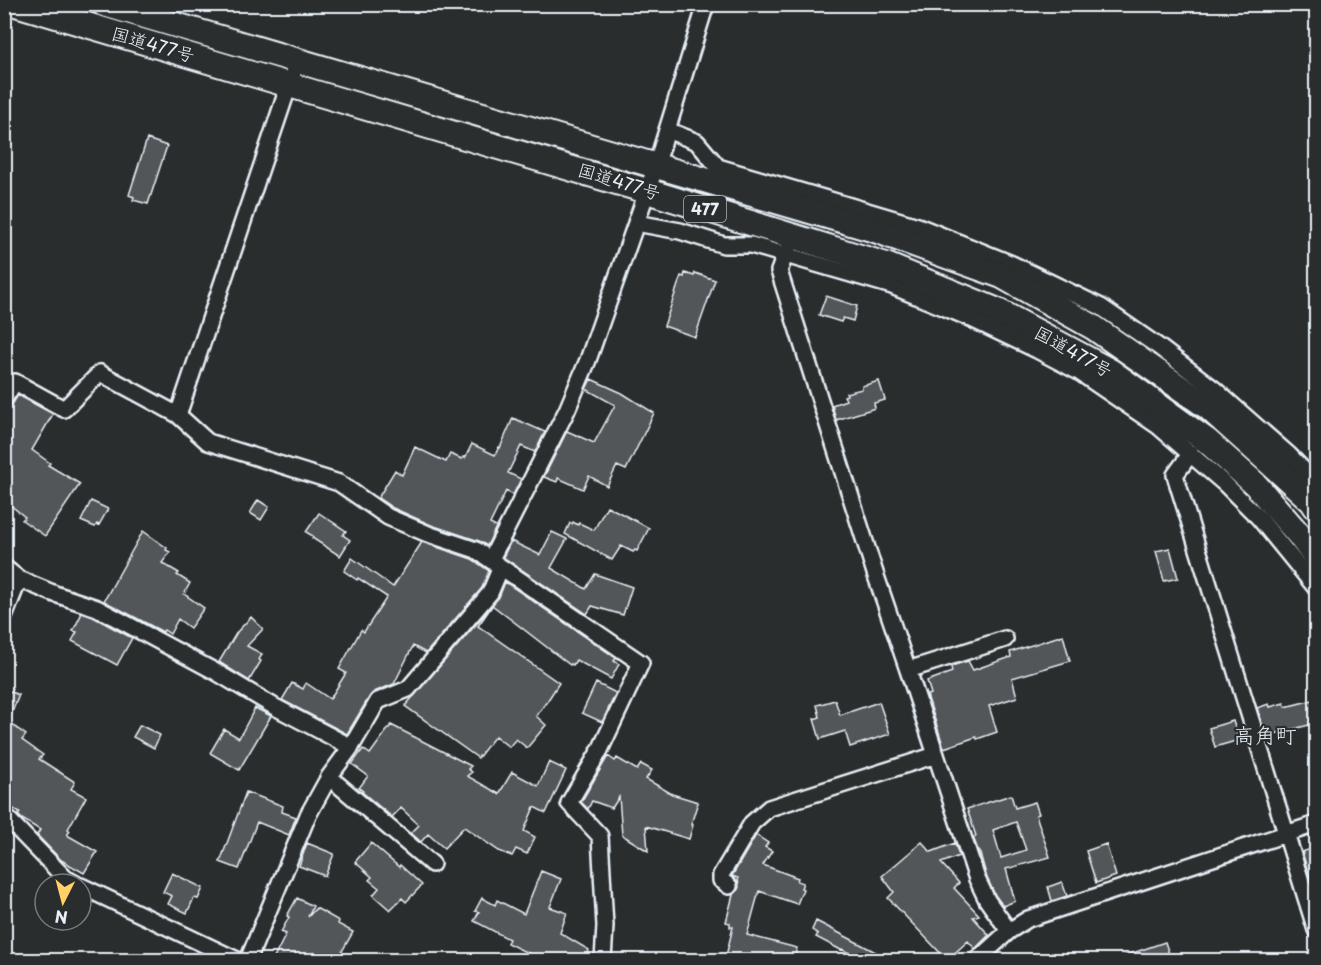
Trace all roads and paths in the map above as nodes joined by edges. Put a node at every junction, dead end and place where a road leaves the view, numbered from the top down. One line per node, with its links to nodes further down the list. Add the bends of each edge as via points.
1 (16, 4): 5 (highway, 国道477号 / 477)
2 (104, 4): 4 (highway, 国道477号 / 477)
3 (706, 4): 6 (street)
4 (297, 61): 5 (street); 7 (highway, 国道477号 / 477)
5 (290, 85): 8 (highway, 国道477号 / 477); 12 (street)
6 (668, 130): 7 (street); 14 (street, via 697,142 718,167 918,226 1012,264 1101,307 1214,389)
7 (656, 166): 8 (street); 15 (highway, 国道477号 / 477, via 874,230 1002,276 1093,327 1209,408)
8 (647, 191): 9 (street); 10 (highway, 国道477号 / 477)
9 (636, 223): 10 (street, via 724,245); 17 (street, via 588,360)
10 (789, 245): 13 (street, via 965,316 1037,350 1119,399); 16 (highway, 国道477号 / 477, via 886,265 998,311 1110,371 1207,441 1255,484); 23 (street, via 779,272)
11 (4, 399): 12 (street, via 15,382 64,409 100,373)
12 (178, 415): 17 (street, via 208,442 339,483 388,517 476,550)
13 (1191, 453): 20 (street, via 1259,518); 29 (street, via 1175,475)
14 (1317, 483)
15 (1317, 507)
16 (1317, 558)
17 (496, 563): 24 (street, via 490,593 408,689 378,701); 38 (street, via 641,663 600,750 569,803 600,836)
18 (4, 567): 19 (street)
19 (19, 579): 21 (street); 24 (street, via 97,608)
20 (1317, 588)
21 (4, 617)
22 (1005, 639): 23 (street)
23 (908, 670): 25 (street)
24 (351, 747): 26 (street)
25 (936, 755): 32 (street, via 769,808 752,823 721,875); 35 (street, via 977,879)
26 (329, 777): 30 (street); 37 (street, via 308,815)
27 (4, 815): 31 (street)
28 (1317, 824): 29 (street)
29 (1286, 834): 34 (street); 35 (street, via 1028,919)
30 (432, 864)
31 (59, 872)
32 (729, 886)
33 (93, 892): 36 (street)
34 (1317, 930)
35 (1010, 931): 39 (street)
36 (237, 960)
37 (248, 960)
38 (603, 960)
39 (976, 960)

